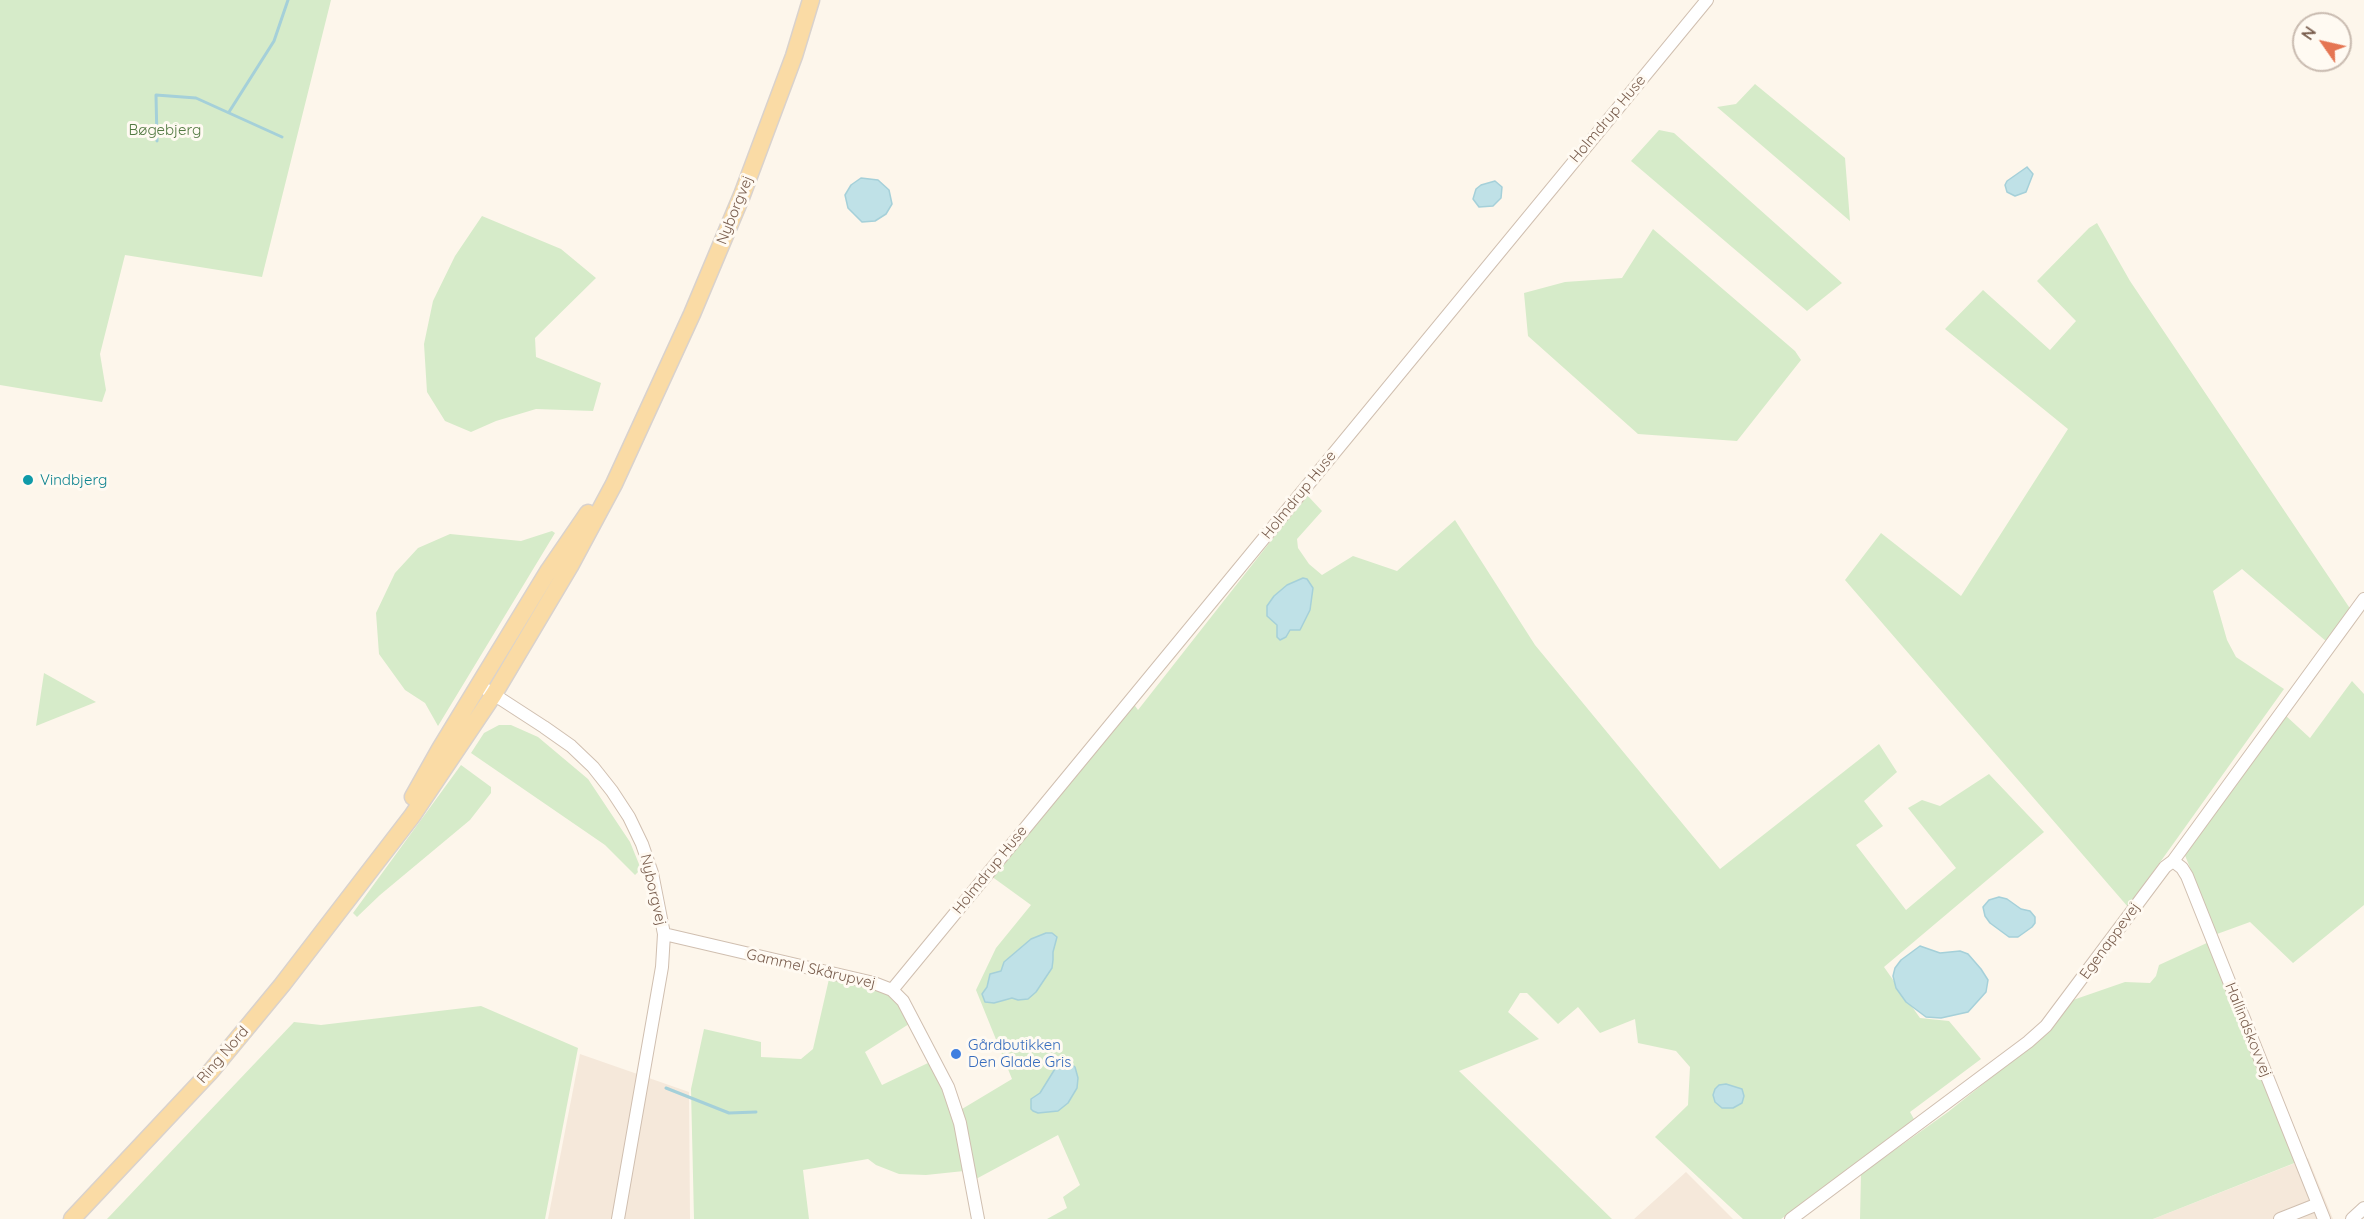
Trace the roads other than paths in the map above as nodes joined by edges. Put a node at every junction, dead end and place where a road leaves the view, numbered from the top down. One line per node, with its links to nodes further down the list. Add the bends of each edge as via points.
1 (811, 0): 3 (main road, Nyborgvej, via 742,195)
2 (1707, 0): 10 (street, Holmdrup Huse)
3 (646, 414): 5 (main road, Nyborgvej); 6 (main road, Nyborgvej, via 570,566)
4 (2364, 599): 7 (street, Egenappevej)
5 (479, 685): 6 (street, Nyborgvej); 8 (main road, Ring Nord)
6 (494, 694): 8 (main road, Ring Nord); 9 (street, Nyborgvej, via 570,746 612,791 642,844)
7 (2173, 861): 11 (street, Hallindskovvej, via 2187,875); 16 (street, Egenappevej, via 2046,1026)
8 (363, 881): 13 (main road, Ring Nord, via 211,1071)
9 (664, 934): 10 (street, Gammel Skårupvej); 14 (street, Nyborgvej, via 657,1001)
10 (892, 990): 15 (street, Gammel Skårupvej, via 903,1001 948,1087 960,1123)
11 (2318, 1203): 17 (street); 18 (street, Hallindskovvej)
12 (2364, 1208): 19 (street)
13 (72, 1219)
14 (618, 1219)
15 (978, 1219)
16 (1791, 1219)
17 (2280, 1219)
18 (2324, 1219)
19 (2352, 1219)

